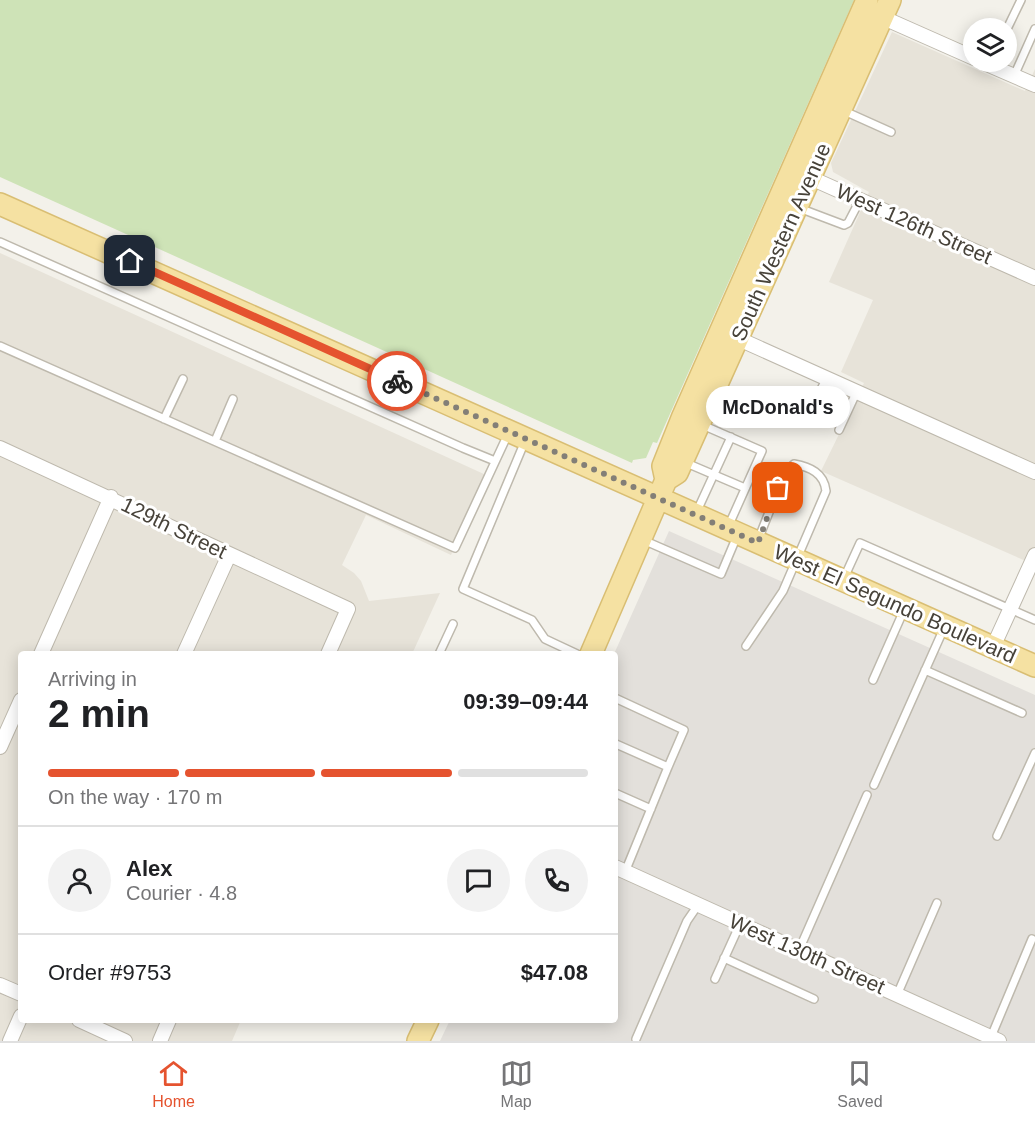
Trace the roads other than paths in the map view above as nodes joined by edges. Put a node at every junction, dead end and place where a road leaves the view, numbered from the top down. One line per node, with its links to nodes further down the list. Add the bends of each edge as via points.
1 (1021, 0): 3 (lane)
2 (876, 6): 5 (street); 9 (main road, South Western Avenue); 11 (main road, South Western Avenue)
3 (1012, 18)
4 (1035, 29): 7 (lane)
5 (963, 52)
6 (1006, 72): 7 (street)
7 (1014, 76): 8 (street)
8 (1035, 85)
9 (840, 109): 10 (lane); 11 (main road, South Western Avenue)
10 (891, 132)
11 (802, 174): 12 (street, West 126th Street); 14 (main road, South Western Avenue); 17 (main road, South Western Avenue)
12 (860, 200): 14 (lane, via 844,225); 16 (street, West 126th Street)
13 (0, 204): 27 (main road, West El Segundo Boulevard)
14 (797, 207): 17 (main road, South Western Avenue)
15 (0, 242): 31 (lane)
16 (1035, 278)
17 (729, 334): 19 (street); 25 (main road, South Western Avenue); 36 (main road, South Western Avenue, via 663,466)
18 (0, 346): 24 (lane)
19 (827, 378): 21 (street); 23 (lane, via 812,406)
20 (183, 379): 24 (lane)
21 (856, 391): 26 (lane); 33 (street)
22 (233, 399): 29 (lane)
23 (781, 417)
24 (164, 419): 29 (lane)
25 (699, 423): 28 (lane); 32 (main road, South Western Avenue)
26 (839, 430)
27 (518, 435): 31 (lane); 36 (main road, West El Segundo Boulevard); 56 (lane, via 463,589 532,620 545,639)
28 (731, 437): 34 (lane); 35 (lane, via 762,451)
29 (214, 441): 31 (lane, via 455,548)
30 (0, 448): 37 (street, 129th Street)
31 (495, 461)
32 (682, 462): 34 (lane); 36 (main road, South Western Avenue)
33 (1035, 472)
34 (713, 475): 35 (lane); 38 (lane)
35 (745, 488): 39 (lane)
36 (663, 490): 38 (main road, West El Segundo Boulevard); 40 (main road, South Western Avenue)
37 (111, 497): 41 (street, 129th Street); 52 (street)
38 (695, 515): 39 (main road, West El Segundo Boulevard)
39 (741, 535): 40 (lane, via 721,574); 43 (main road, West El Segundo Boulevard); 43 (lane, via 785,472 794,464 804,466 825,482 826,491)
40 (640, 539): 57 (main road, South Western Avenue)
41 (229, 555): 53 (street); 54 (street, 129th Street, via 348,609)
42 (1035, 555): 46 (street)
43 (796, 560): 44 (main road, West El Segundo Boulevard); 50 (lane, via 783,591)
44 (842, 580): 45 (main road, West El Segundo Boulevard); 46 (lane, via 860,543)
45 (905, 608): 49 (main road, West El Segundo Boulevard); 60 (lane)
46 (1011, 609): 47 (lane); 51 (street)
47 (1035, 620)
48 (453, 624): 55 (lane)
49 (945, 626): 51 (main road, West El Segundo Boulevard); 59 (lane)
50 (746, 646)
51 (993, 647): 58 (main road, West El Segundo Boulevard)
52 (42, 651)
53 (185, 651)
54 (329, 651)
55 (440, 651)
56 (571, 651)
57 (592, 651)
58 (1035, 666)
59 (925, 670): 63 (lane); 68 (lane)
60 (873, 680)
61 (618, 699): 67 (lane, via 684,730)
62 (18, 707): 65 (street)
63 (1022, 713)
64 (618, 745): 67 (lane)
65 (0, 747)
66 (1035, 753): 72 (lane)
67 (668, 767): 71 (lane)
68 (874, 785)
69 (618, 794): 71 (lane)
70 (867, 795): 78 (lane)
71 (651, 809): 73 (lane)
72 (997, 836)
73 (620, 869): 75 (street, West 130th Street)
74 (938, 903): 83 (lane)
75 (698, 905): 76 (street, West 130th Street); 90 (lane, via 687,921)
76 (740, 924): 78 (street, West 130th Street); 79 (lane)
77 (1032, 939): 91 (lane)
78 (799, 950): 83 (street, West 130th Street)
79 (724, 958): 80 (lane); 84 (lane)
80 (715, 979)
81 (0, 985): 82 (street)
82 (18, 993)
83 (897, 995): 89 (street, West 130th Street)
84 (814, 999)
85 (18, 1023): 92 (street)
86 (86, 1023): 93 (street)
87 (168, 1023): 94 (street)
88 (427, 1023): 95 (main road)
89 (974, 1036): 91 (street, West 130th Street)
90 (636, 1039)
91 (995, 1039)
92 (10, 1041)
93 (125, 1041)
94 (160, 1041)
95 (418, 1041)

